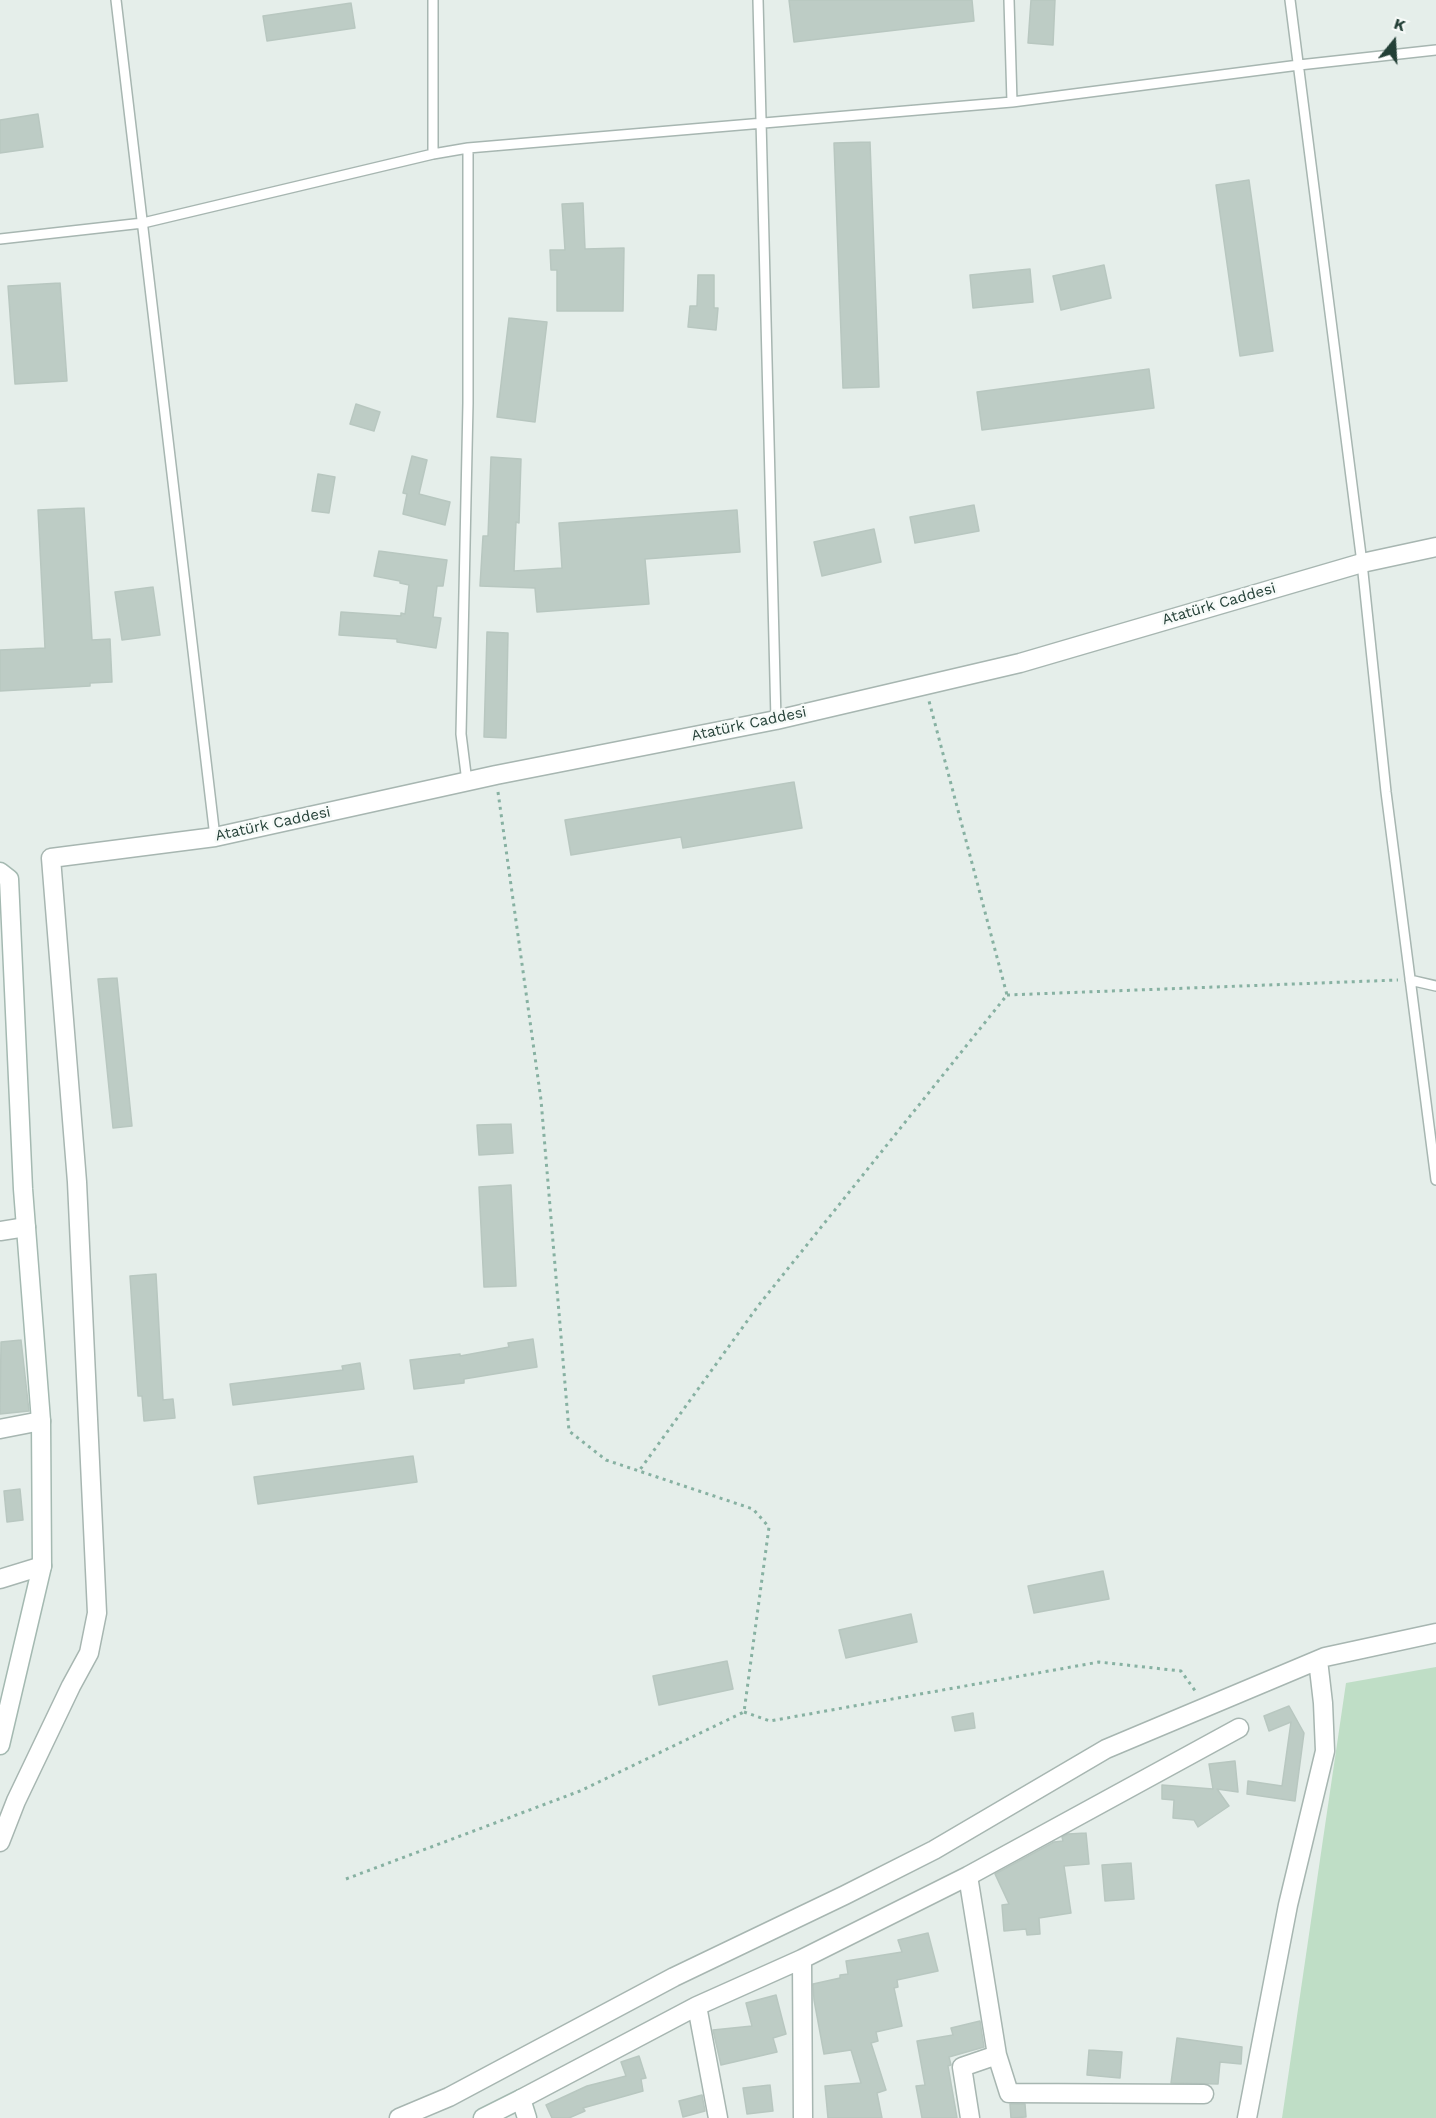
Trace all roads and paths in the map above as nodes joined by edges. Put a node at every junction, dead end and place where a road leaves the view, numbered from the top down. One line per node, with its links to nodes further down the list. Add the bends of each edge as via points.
1 (116, 0): 12 (lane)
2 (433, 0): 11 (lane)
3 (758, 0): 9 (lane)
4 (1009, 0): 8 (lane)
5 (1290, 0): 7 (lane)
6 (1436, 50): 7 (lane)
7 (1299, 65): 8 (lane); 15 (lane)
8 (1012, 102): 9 (lane)
9 (759, 123): 10 (lane); 17 (lane)
10 (468, 147): 11 (lane); 19 (lane, via 462,734)
11 (433, 154): 12 (lane)
12 (143, 223): 13 (lane); 20 (lane)
13 (0, 239)
14 (1436, 547): 15 (street, Atatürk Caddesi)
15 (1362, 563): 16 (street, Atatürk Caddesi, via 1020,663); 22 (lane)
16 (925, 685): 17 (street, Atatürk Caddesi); 24 (path)
17 (776, 720): 18 (street, Atatürk Caddesi)
18 (496, 775): 19 (street, Atatürk Caddesi); 30 (path, via 541,1100 569,1431 606,1460)
19 (467, 782): 20 (street, Atatürk Caddesi)
20 (215, 837): 39 (street, Atatürk Caddesi, via 51,858 77,1182 97,1613 89,1653)
21 (5, 875): 26 (street)
22 (1410, 980): 23 (lane); 24 (path); 25 (lane)
23 (1436, 986)
24 (1007, 995): 30 (path, via 758,1306)
25 (1436, 1180)
26 (26, 1227): 27 (street); 28 (street)
27 (0, 1231)
28 (41, 1421): 29 (street); 31 (street)
29 (0, 1429)
30 (639, 1471): 36 (path, via 753,1509 769,1527)
31 (42, 1566): 32 (street); 38 (street)
32 (0, 1579)
33 (1436, 1633): 34 (street)
34 (1318, 1660): 35 (street); 53 (street, via 1324,1751 1288,1905)
35 (1207, 1706): 36 (path, via 1181,1671 1099,1662 770,1721); 47 (street, via 1106,1749 934,1850 675,1977 449,2097)
36 (744, 1712): 41 (path, via 580,1791)
37 (1239, 1728): 40 (street)
38 (0, 1745)
39 (0, 1842)
40 (968, 1876): 42 (street); 44 (street)
41 (346, 1879)
42 (802, 1959): 43 (street); 51 (street)
43 (697, 2006): 46 (street); 50 (street)
44 (997, 2055): 45 (street, via 1009,2093); 52 (street, via 962,2067)
45 (1204, 2094)
46 (521, 2099): 48 (street); 49 (street)
47 (399, 2118)
48 (483, 2118)
49 (527, 2118)
50 (718, 2118)
51 (803, 2118)
52 (970, 2118)
53 (1247, 2118)

